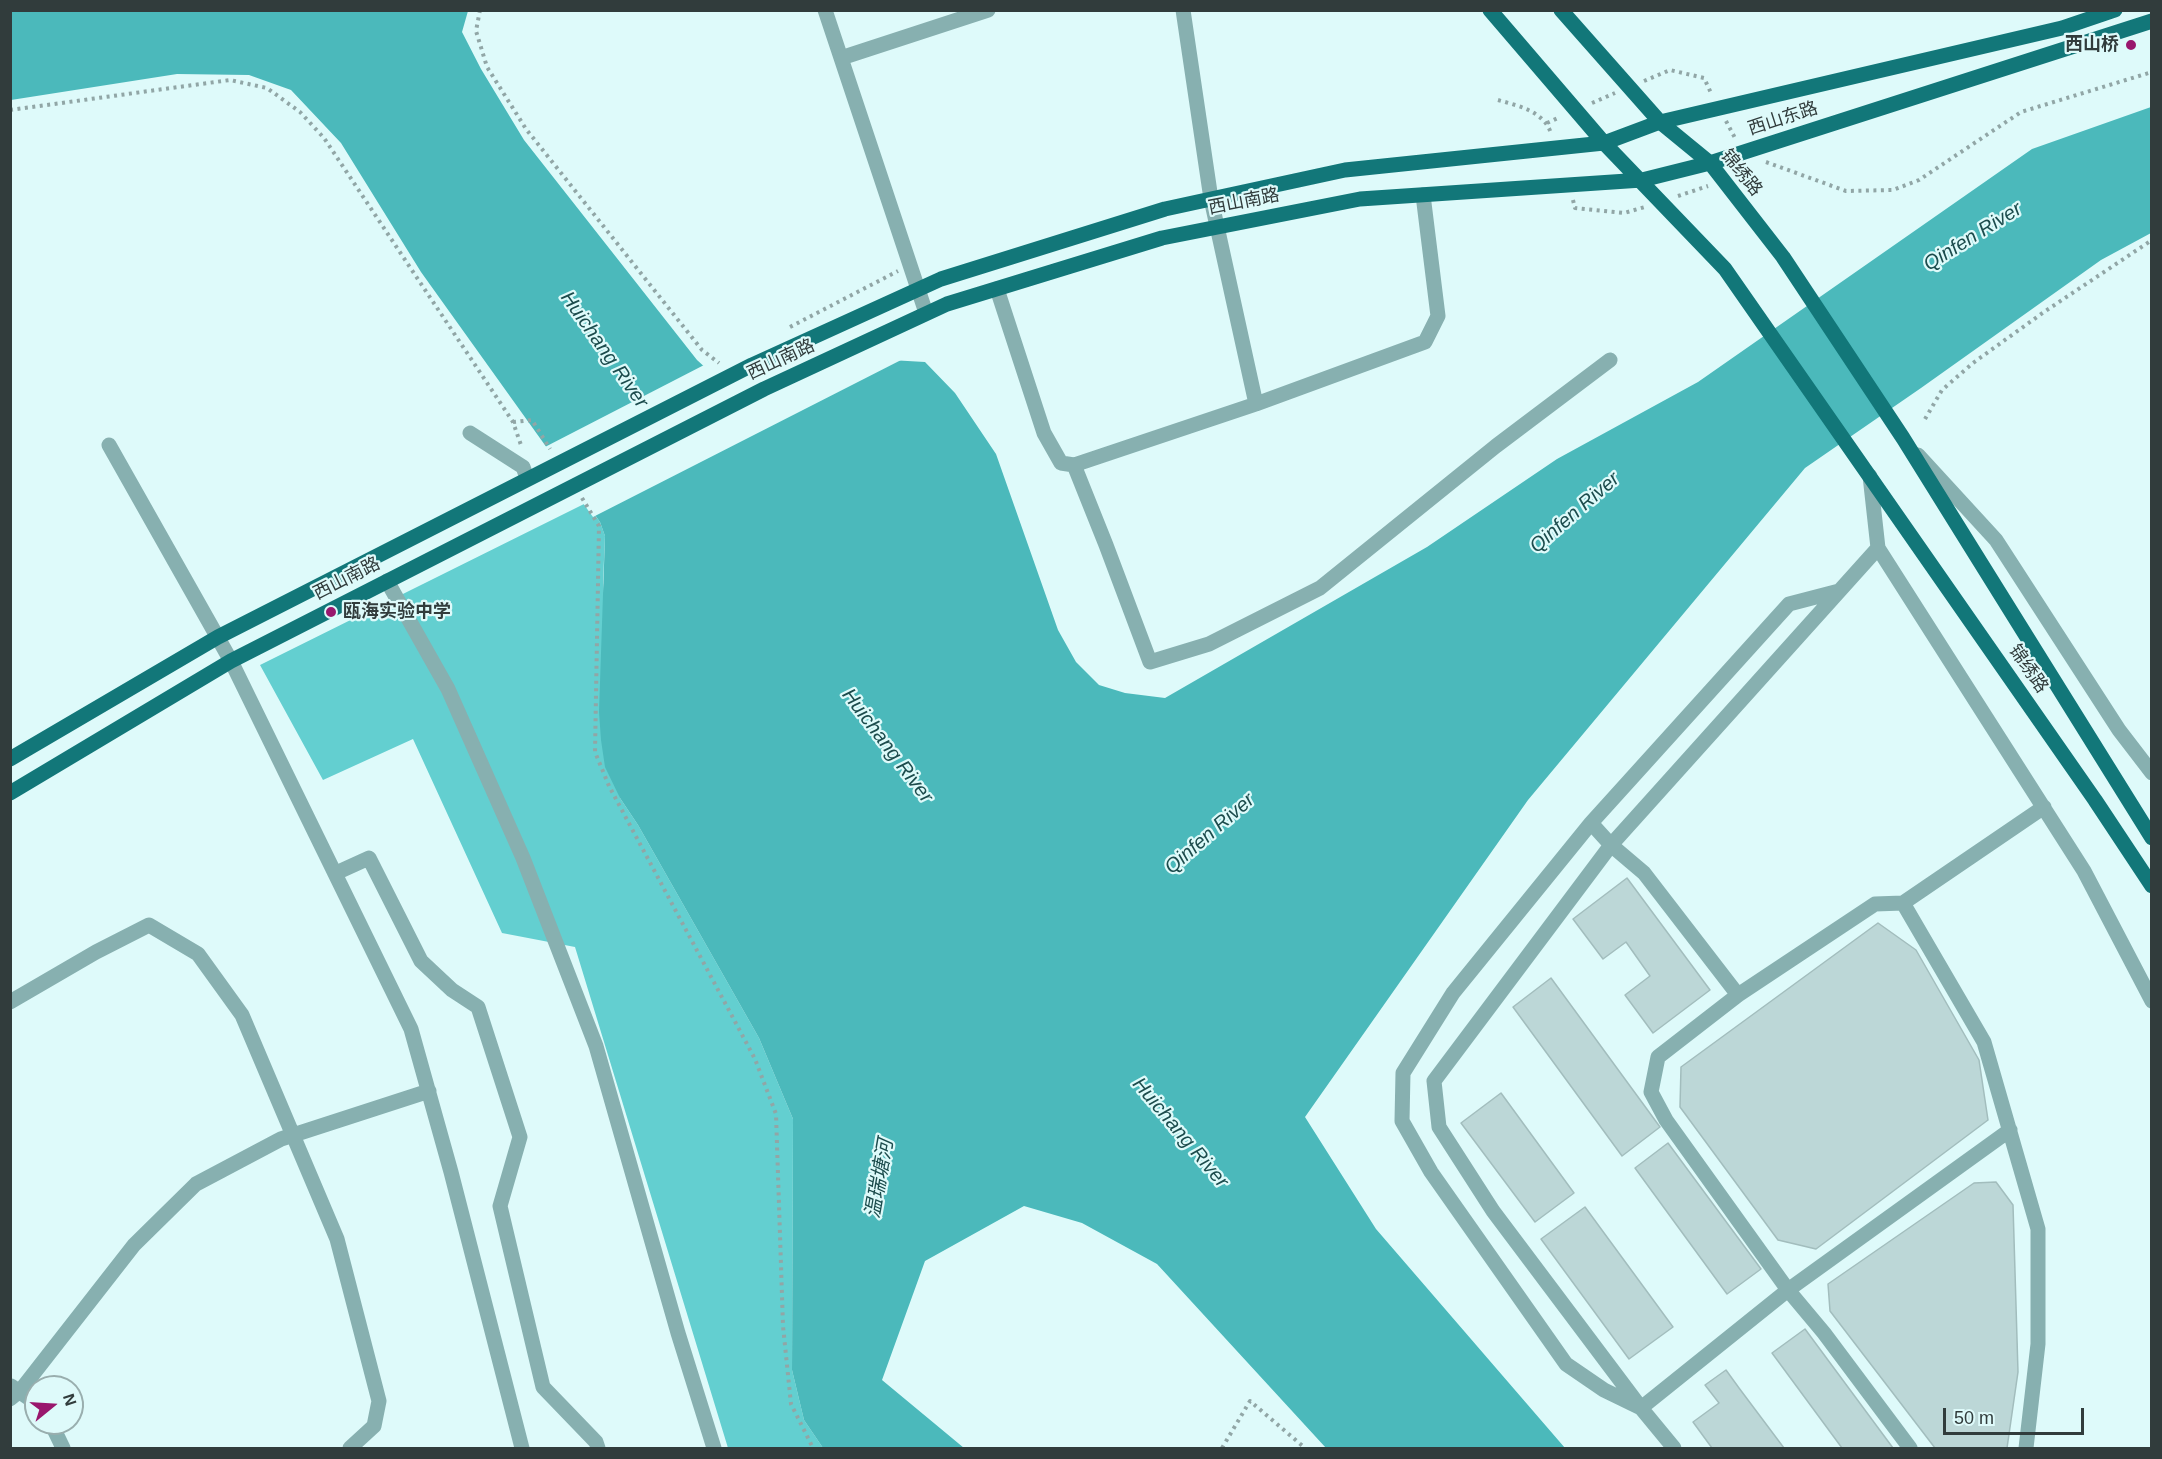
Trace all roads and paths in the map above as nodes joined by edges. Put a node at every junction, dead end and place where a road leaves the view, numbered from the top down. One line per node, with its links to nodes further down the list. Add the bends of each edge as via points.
1 (480, 10): 31 (path, via 476,31 487,67 526,129 702,350 720,364)
2 (825, 10): 9 (street)
3 (988, 10): 9 (street)
4 (1183, 10): 22 (street)
5 (1490, 10): 17 (main road)
6 (1560, 10): 15 (main road)
7 (2115, 10): 13 (main road, 西山东路, via 2062,28)
8 (2151, 21): 18 (main road, 西山东路)
9 (841, 58): 25 (street)
10 (2151, 72): 18 (path, via 2021,112 1919,180 1893,190 1846,191)
11 (1704, 78): 13 (path)
12 (1498, 100): 16 (path, via 1526,108)
13 (1718, 109): 15 (main road, 西山东路); 18 (path)
14 (10, 110): 34 (path, via 230,80 267,88 300,112 324,138)
15 (1660, 122): 17 (main road, 西山南路); 19 (main road, 锦绣路)
16 (1547, 123)
17 (1604, 143): 20 (main road); 22 (main road, 西山南路, via 1345,170)
18 (1744, 152): 19 (main road, 西山东路)
19 (1710, 163): 20 (main road, 西山东路); 36 (main road, 锦绣路, via 1783,257)
20 (1642, 180): 21 (main road, 西山南路); 40 (main road, 锦绣路, via 1725,269)
21 (1423, 195): 23 (main road, 西山南路, via 1360,199); 32 (street, via 1438,316 1425,342)
22 (1211, 199): 23 (street); 27 (main road, 西山南路, via 1165,209)
23 (1218, 227): 26 (main road, 西山南路, via 1162,238); 32 (street)
24 (2151, 240): 33 (path, via 1973,363 1942,390)
25 (909, 266): 27 (street); 29 (path)
26 (997, 289): 28 (main road, 西山南路); 38 (street, via 1044,434 1061,463)
27 (918, 290): 28 (street); 39 (main road, 西山南路)
28 (926, 313): 43 (main road, 西山南路, via 764,389)
29 (783, 331)
30 (1610, 360): 38 (street, via 1320,588 1209,644 1150,662)
31 (709, 369)
32 (1256, 404): 38 (street)
33 (1925, 419)
34 (513, 422): 39 (path); 39 (path, via 532,420 552,450)
35 (470, 433): 39 (street)
36 (1903, 438): 48 (street, via 1996,540); 52 (main road, 锦绣路)
37 (109, 445): 45 (street)
38 (1074, 465)
39 (525, 472): 45 (main road, 西山南路)
40 (1870, 476): 42 (street); 55 (main road, 锦绣路)
41 (581, 497): 72 (path, via 599,526 595,752 609,786 755,1059 776,1114 783,1326 791,1404)
42 (1878, 548): 44 (street); 50 (street)
43 (387, 581): 46 (main road, 西山南路); 71 (street, via 448,689 523,858 596,1046)
44 (1839, 591): 51 (street, via 1789,604); 53 (street)
45 (218, 637): 46 (street); 47 (main road, 西山南路)
46 (231, 661): 49 (main road, 西山南路); 54 (street)
47 (10, 759)
48 (2151, 773)
49 (10, 793)
50 (2043, 807): 56 (street); 58 (street, via 2084,871)
51 (1591, 823): 53 (street); 65 (street, via 1447,1003 1404,1072 1402,1121 1431,1172 1566,1364 1604,1390)
52 (2149, 831)
53 (1611, 845): 57 (street, via 1644,873); 65 (street, via 1434,1081 1439,1128 1493,1211)
54 (336, 873): 60 (street, via 411,1029); 70 (street, via 369,858 421,961 452,990 478,1007 520,1137 500,1206 543,1387 596,1442)
55 (2151, 886)
56 (1903, 903): 57 (street, via 1875,904); 61 (street, via 1984,1042)
57 (1738, 995): 63 (street, via 1658,1057 1651,1092 1666,1120)
58 (2151, 999)
59 (10, 1002): 62 (street, via 149,925 198,954 242,1015)
60 (429, 1091): 62 (street); 69 (street)
61 (2010, 1130): 63 (street); 77 (street, via 2038,1229 2038,1344)
62 (293, 1135): 64 (street, via 196,1184 134,1245); 68 (street, via 337,1239 379,1401 374,1426)
63 (1788, 1290): 65 (street); 76 (street)
64 (14, 1392)
65 (1641, 1408): 75 (street)
66 (57, 1435): 67 (street)
67 (63, 1449)
68 (350, 1449)
69 (522, 1449)
70 (598, 1449)
71 (714, 1449)
72 (813, 1449)
73 (1222, 1449): 74 (path, via 1250,1401)
74 (1305, 1449)
75 (1674, 1449)
76 (1910, 1449)
77 (2026, 1449)

